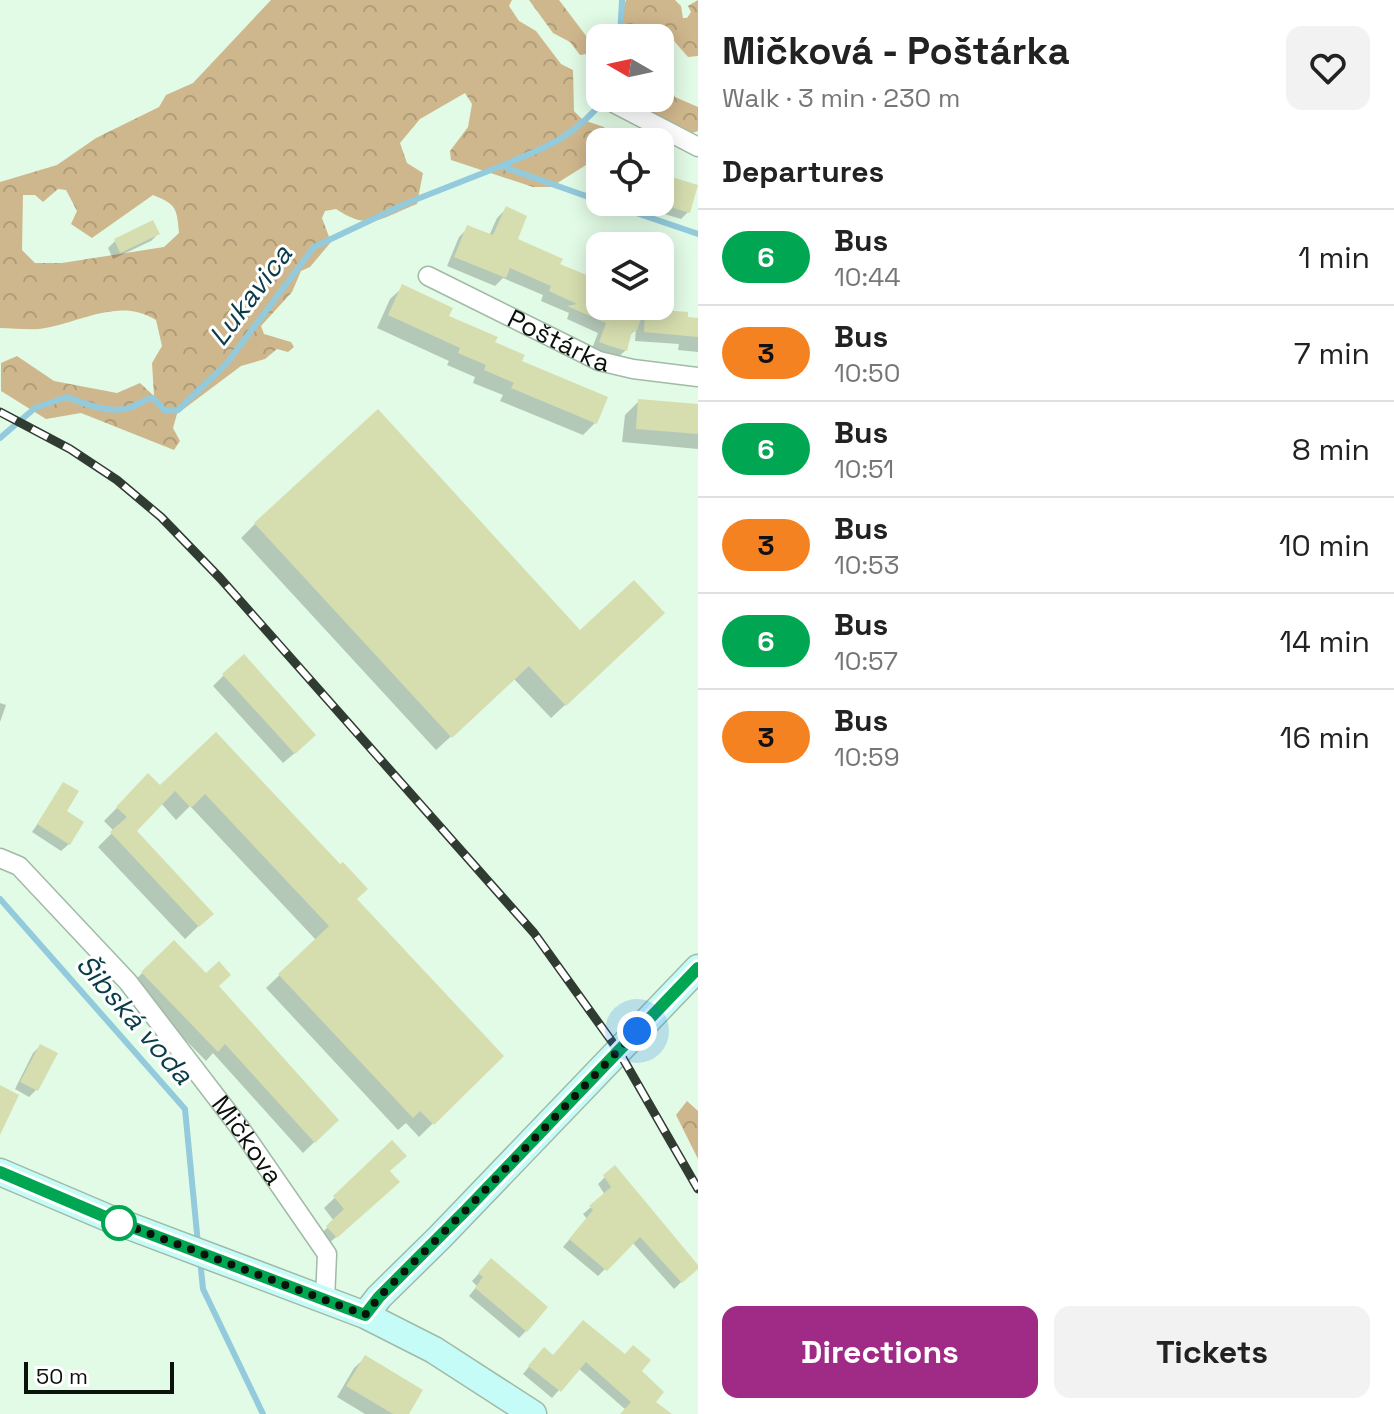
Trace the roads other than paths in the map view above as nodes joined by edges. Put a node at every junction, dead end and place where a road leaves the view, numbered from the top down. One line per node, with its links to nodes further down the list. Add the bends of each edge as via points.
1 (631, 112): 2 (street)
2 (698, 147)
3 (428, 276): 4 (street, Poštárka, via 599,361)
4 (698, 377)
5 (0, 858): 8 (street, Mičkova, via 19,866 128,982 240,1128 327,1254)
6 (698, 968): 9 (main road)
7 (0, 1172): 8 (main road)
8 (325, 1300): 9 (main road)
9 (365, 1315): 10 (main road, via 434,1350)
10 (533, 1414)

